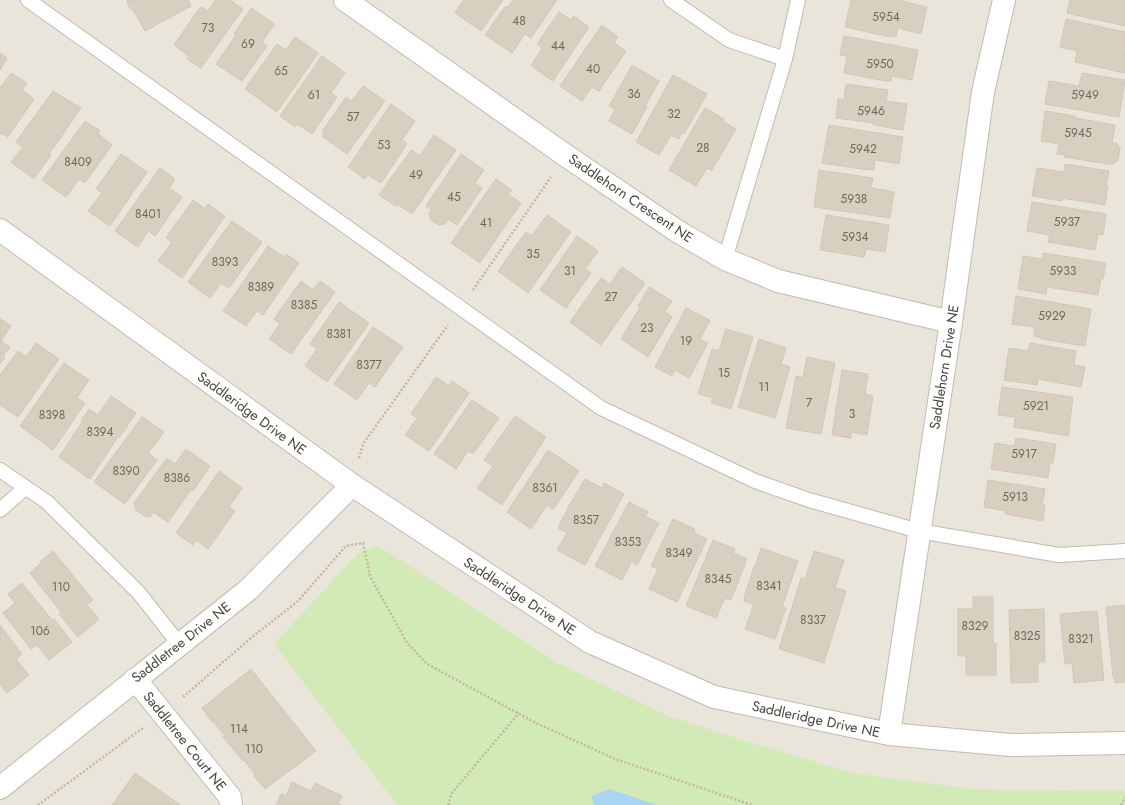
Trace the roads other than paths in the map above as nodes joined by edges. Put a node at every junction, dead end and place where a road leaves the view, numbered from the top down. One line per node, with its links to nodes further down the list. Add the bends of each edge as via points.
1 (28, 0): 14 (lane, via 601,408 756,481 809,500)
2 (345, 0): 8 (street, Saddlehorn Crescent NE, via 565,155 677,231)
3 (671, 0): 6 (lane, via 729,40)
4 (798, 0): 6 (lane)
5 (1004, 0): 9 (street, Saddlehorn Drive NE, via 983,92)
6 (785, 58): 8 (lane)
7 (0, 230): 11 (street, Saddleridge Drive NE)
8 (725, 259): 9 (street, Saddlehorn Crescent NE, via 778,281)
9 (951, 322): 14 (street, Saddlehorn Drive NE)
10 (0, 470): 12 (lane)
11 (352, 485): 16 (street, Saddletree Drive NE, via 248,590); 18 (street, Saddleridge Drive NE, via 590,642 714,697)
12 (25, 488): 13 (lane); 16 (lane, via 47,502 139,593)
13 (0, 510)
14 (919, 531): 15 (lane, via 1059,555); 18 (street, Saddlehorn Drive NE)
15 (1125, 551)
16 (179, 644): 17 (street, Saddletree Drive NE)
17 (135, 678): 20 (street, Saddletree Drive NE); 21 (street, Saddletree Court NE, via 230,797)
18 (889, 734): 19 (street, Saddleridge Drive NE, via 1010,745)
19 (1125, 744)
20 (0, 788)
21 (231, 805)

